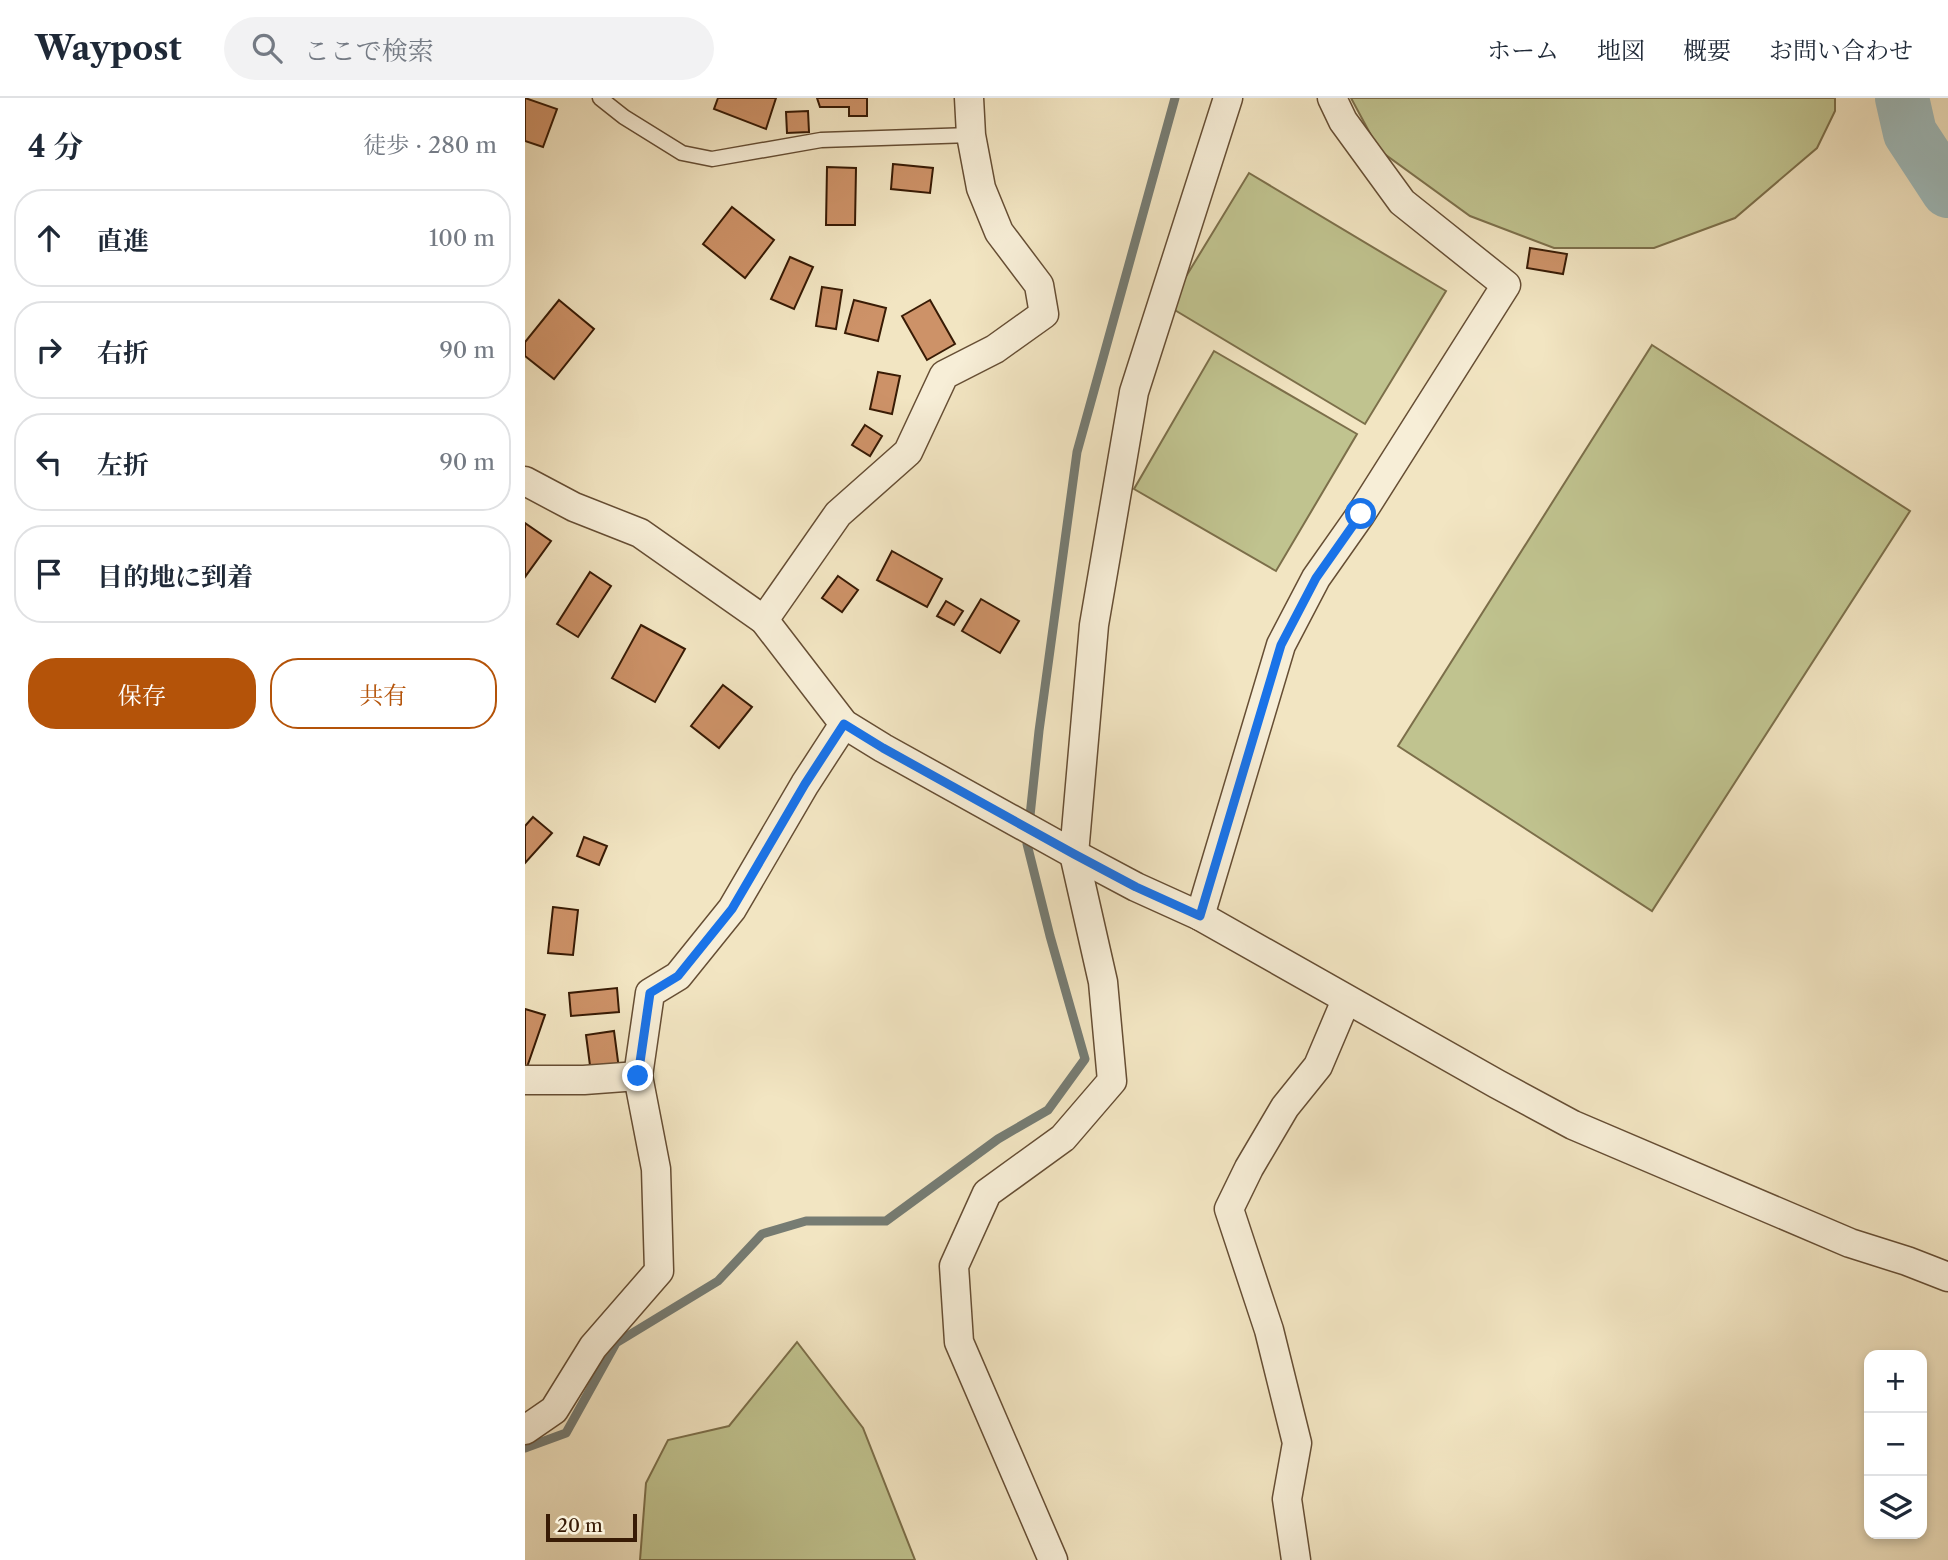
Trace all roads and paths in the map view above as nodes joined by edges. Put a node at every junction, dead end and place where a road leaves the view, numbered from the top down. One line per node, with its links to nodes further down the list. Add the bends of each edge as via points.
1 (600, 98): 5 (lane, via 682,153 712,159 821,140)
2 (969, 98): 5 (street)
3 (1228, 98): 9 (street, via 1134,392 1094,625)
4 (1332, 98): 10 (street, via 1343,121 1402,202 1506,285 1316,578 1281,645)
5 (971, 135): 7 (street, via 981,188 999,233 1039,285 1044,314 995,349 944,375 908,452 838,514)
6 (525, 481): 7 (street, via 574,507 640,533)
7 (764, 620): 8 (street)
8 (844, 724): 9 (street); 12 (street, via 732,909 678,976 650,993)
9 (1074, 854): 10 (street); 16 (street, via 1103,982 1112,1081 1063,1138 987,1193 954,1266 959,1342)
10 (1200, 916): 11 (street)
11 (1346, 1000): 14 (street, via 1573,1125 1850,1243); 17 (street, via 1318,1066 1285,1107 1229,1209 1269,1330 1297,1443 1287,1499)
12 (638, 1076): 13 (street); 15 (street, via 656,1169 659,1271 593,1347 554,1410)
13 (525, 1080)
14 (1948, 1277)
15 (525, 1430)
16 (1053, 1560)
17 (1296, 1560)

